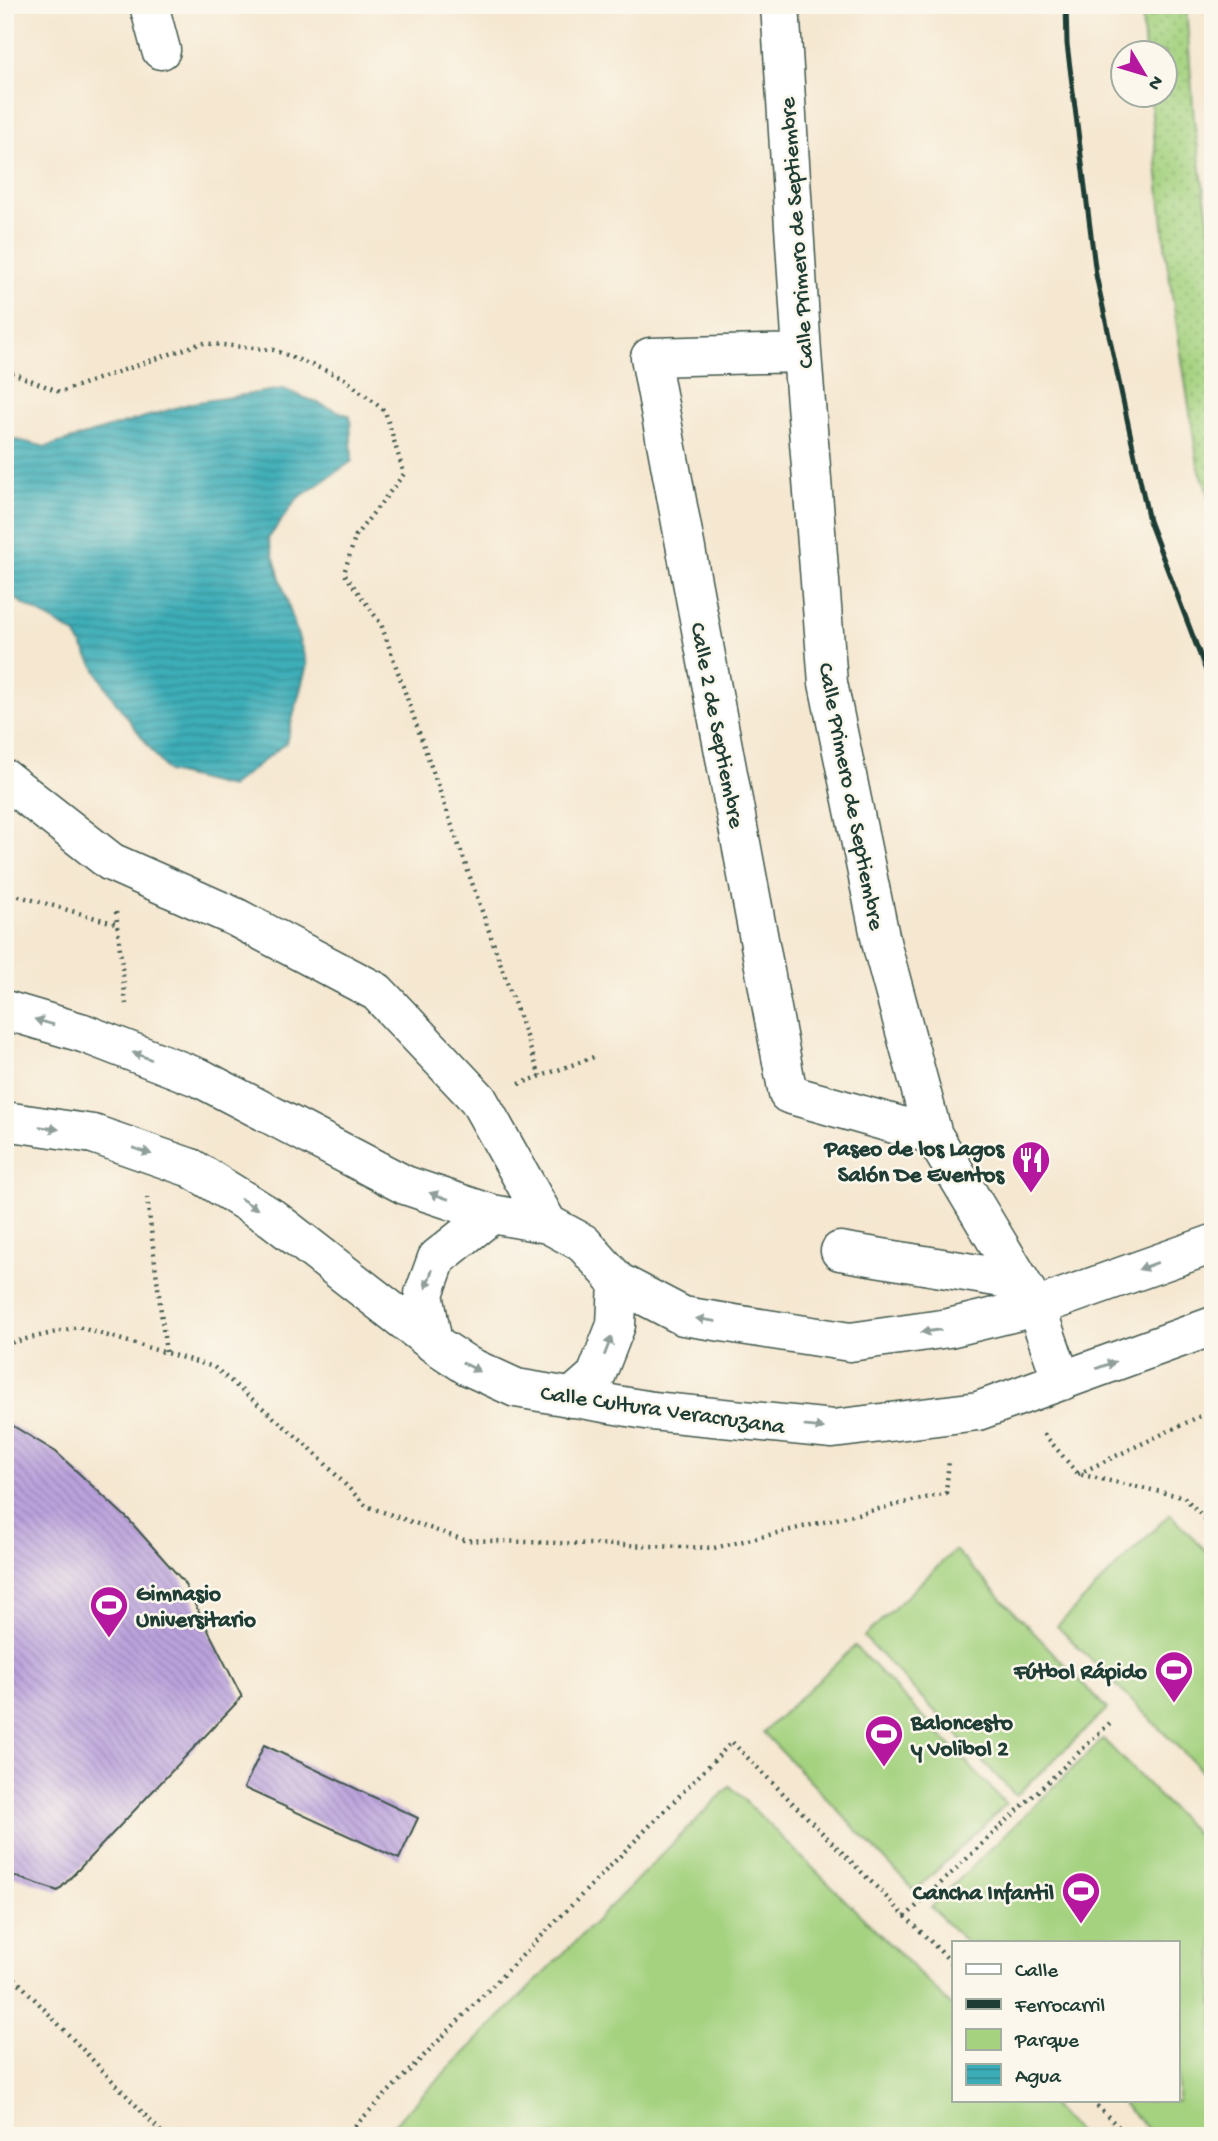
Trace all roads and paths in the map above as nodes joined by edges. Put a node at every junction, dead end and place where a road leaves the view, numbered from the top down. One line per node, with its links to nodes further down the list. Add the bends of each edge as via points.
1 (149, 5): 3 (street)
2 (780, 5): 4 (street, Calle Primero de Septiembre)
3 (160, 50)
4 (802, 353): 14 (street, Calle Primero de Septiembre, via 828,682 882,946); 14 (street, Calle 2 de Septiembre, via 650,357 788,1094)
5 (5, 370): 11 (path, via 60,392 202,343 274,350 342,377 385,411 404,474 356,535 344,572 381,624)
6 (5, 779): 12 (street, via 111,862 235,917 377,992)
7 (5, 892): 8 (path)
8 (117, 924)
9 (5, 1010): 15 (street, one-way to 9, bridge, via 405,1185 202,1079 83,1033)
10 (594, 1057): 11 (path)
11 (541, 1076): 12 (path)
12 (478, 1099): 16 (street)
13 (5, 1121): 22 (street, Calle Cultura Veracruzana, one-way to 22, bridge, via 93,1134 191,1168 272,1218)
14 (933, 1135): 20 (street, Calle Primero de Septiembre)
15 (492, 1214): 16 (street); 22 (street, one-way to 22, via 437,1258 424,1294)
16 (548, 1224): 19 (street, via 583,1243)
17 (1213, 1244): 20 (street, one-way to 20)
18 (840, 1251): 20 (street)
19 (618, 1282): 20 (street, one-way to 19, via 949,1328 850,1342 682,1317); 25 (street, one-way to 19, via 596,1376 616,1325)
20 (1028, 1294): 24 (street, Calle Primero de Septiembre)
21 (1213, 1326): 24 (street, Calle Cultura Veracruzana, one-way to 21)
22 (433, 1342): 25 (street, Calle Cultura Veracruzana, one-way to 25, via 468,1366 516,1388)
23 (5, 1343): 28 (path, via 78,1327 214,1367 310,1448 366,1506 464,1540 713,1548 946,1493)
24 (1062, 1381): 26 (street, Calle Cultura Veracruzana)
25 (571, 1398): 28 (street, Calle Cultura Veracruzana, one-way to 28, via 832,1429)
26 (1013, 1399): 28 (street, Calle Cultura Veracruzana); 29 (path)
27 (1213, 1410): 29 (path)
28 (953, 1414)
29 (1078, 1474): 30 (path, via 1184,1497)
30 (1213, 1527)
31 (1112, 1721): 32 (path)
32 (905, 1917): 33 (path); 36 (path, via 732,1742)
33 (952, 1963)
34 (5, 1968): 37 (path)
35 (1093, 2102): 40 (path)
36 (355, 2126): 38 (path); 39 (path)
37 (165, 2136)
38 (345, 2136)
39 (365, 2136)
40 (1128, 2136)

